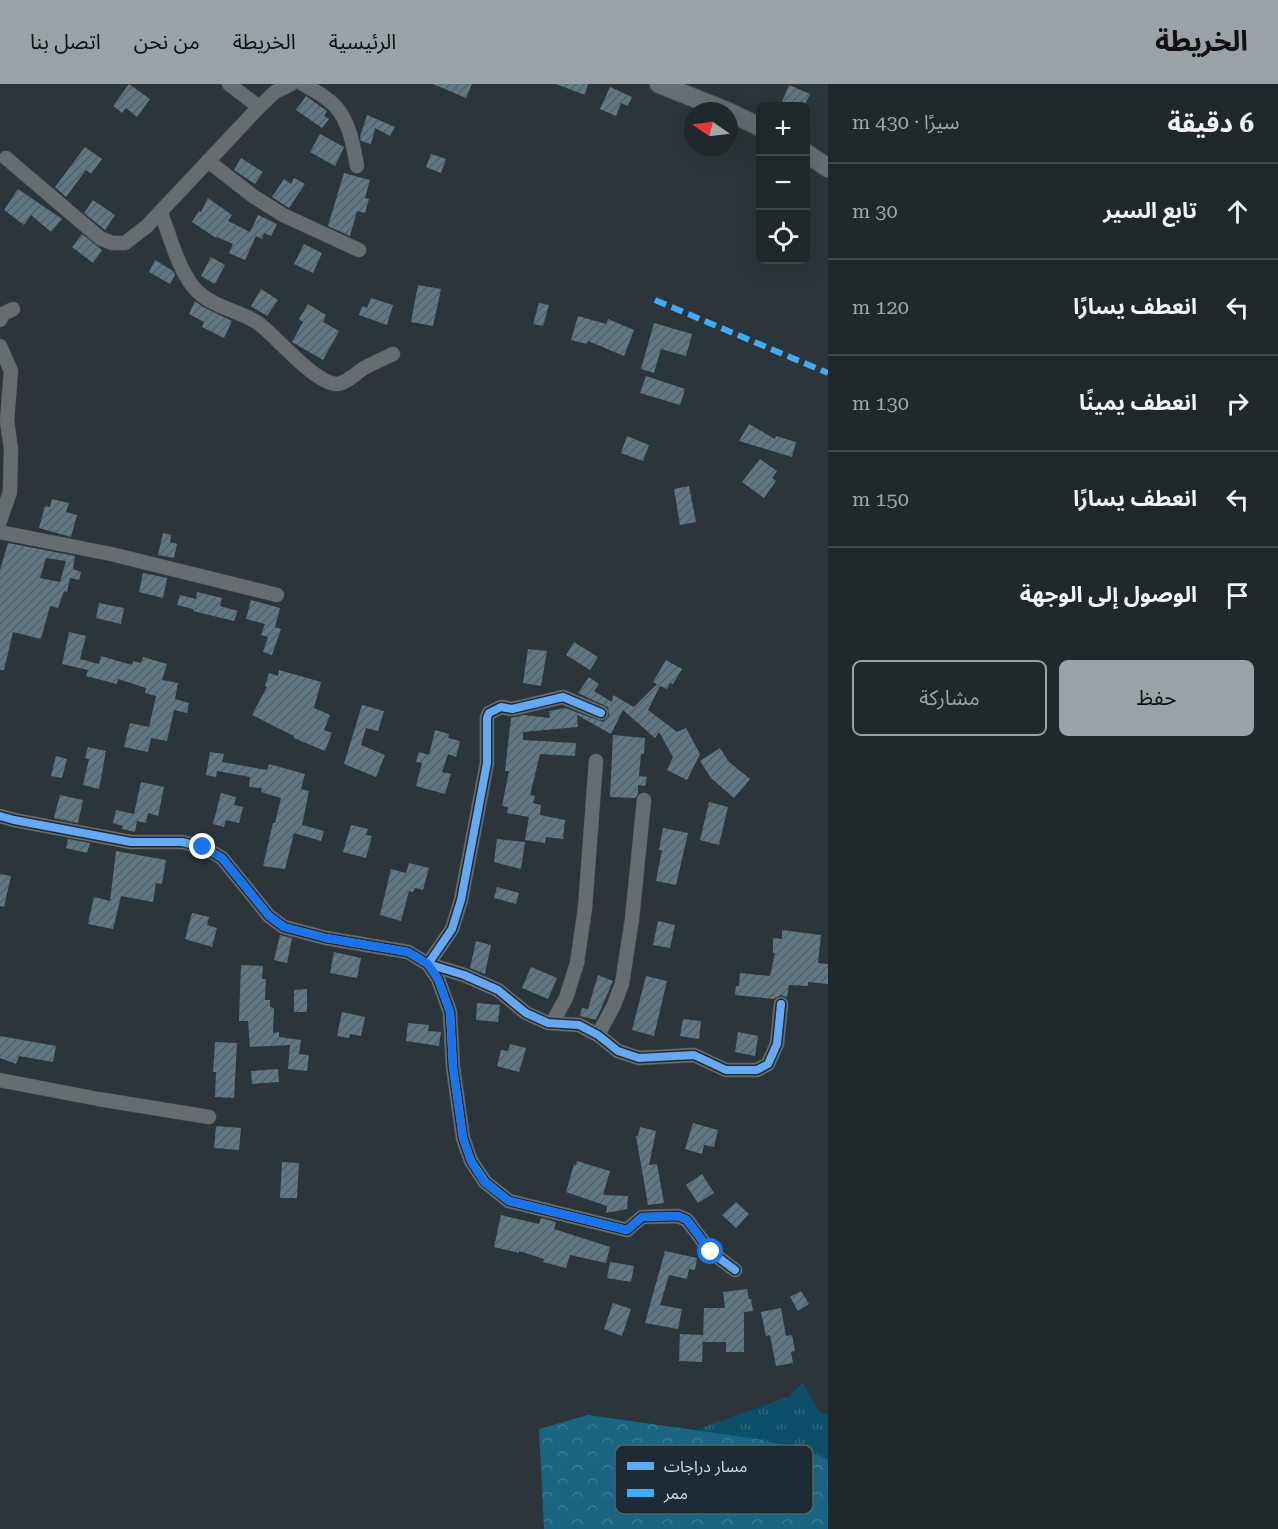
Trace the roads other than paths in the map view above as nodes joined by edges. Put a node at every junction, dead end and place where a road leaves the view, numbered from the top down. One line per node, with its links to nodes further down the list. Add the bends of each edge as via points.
1 (229, 84): 6 (street)
2 (291, 84): 6 (street)
3 (303, 84): 12 (street, via 330,100 343,118)
4 (658, 84): 5 (main road)
5 (703, 102)
6 (259, 107): 11 (street)
7 (738, 117): 8 (main road)
8 (756, 125)
9 (810, 156): 13 (main road)
10 (6, 158): 14 (street, via 100,238 112,243 125,243)
11 (208, 161): 14 (street); 15 (street, via 283,215)
12 (357, 166)
13 (828, 168)
14 (161, 213): 19 (street, via 182,267 197,291 257,323 325,380 345,382)
15 (359, 250)
16 (13, 309): 17 (street)
17 (0, 320)
18 (0, 346): 20 (street, via 11,371 7,421 10,492)
19 (393, 354)
20 (0, 521)
21 (0, 532): 22 (street, via 111,554)
22 (277, 595)
23 (601, 713): 27 (street, via 563,696 512,709 501,707 489,713 487,763 461,900 452,929)
24 (596, 761): 29 (street, via 577,963 566,998)
25 (644, 800): 30 (street, via 622,984)
26 (0, 816): 27 (street, via 131,842 182,842 203,847 222,858 269,916 284,927 408,952)
27 (428, 964): 29 (street, via 498,990 526,1013); 33 (street, via 450,1012 463,1138 484,1182 509,1201 627,1230 642,1217 678,1216 687,1220 711,1252)
28 (781, 1004): 30 (street, via 777,1044 768,1064 757,1070 726,1070 694,1055 639,1058 618,1051)
29 (552, 1023): 30 (street, via 579,1025)
30 (598, 1035)
31 (0, 1080): 32 (street)
32 (209, 1118)
33 (735, 1270)

